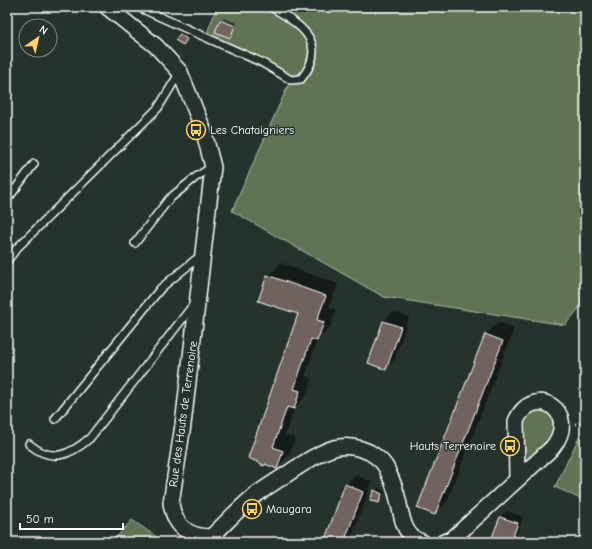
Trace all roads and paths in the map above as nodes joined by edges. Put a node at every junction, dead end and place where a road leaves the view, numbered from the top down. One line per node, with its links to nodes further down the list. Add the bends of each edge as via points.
1 (107, 7): 4 (street, Rue des Hauts de Terrenoire, via 156,46)
2 (138, 7): 3 (lane, via 261,62 291,80 300,79 308,71 312,59 312,43 305,30 290,17)
3 (271, 7)
4 (180, 72): 6 (street, Rue des Hauts de Terrenoire, via 203,128); 10 (lane, via 158,108 17,248)
5 (34, 164): 7 (lane)
6 (213, 167): 8 (lane, via 169,199); 9 (street, Rue des Hauts de Terrenoire)
7 (7, 200)
8 (134, 243)
9 (203, 256): 11 (street, Rue des Hauts de Terrenoire); 12 (lane, via 161,288)
10 (7, 261)
11 (198, 299): 13 (lane, via 90,438 80,447 68,454 56,456 43,454); 15 (street, Rue des Hauts de Terrenoire, via 171,503 172,514 177,523 191,534 211,537 253,497 318,454 334,448 349,447 362,449 374,455 383,464 391,479 408,534)
12 (56, 419)
13 (29, 444)
14 (517, 479): 14 (street, via 552,448 560,436 561,418 548,404 540,402 528,405 519,413 516,421); 16 (street, via 451,540)
15 (422, 542)
16 (444, 542)

